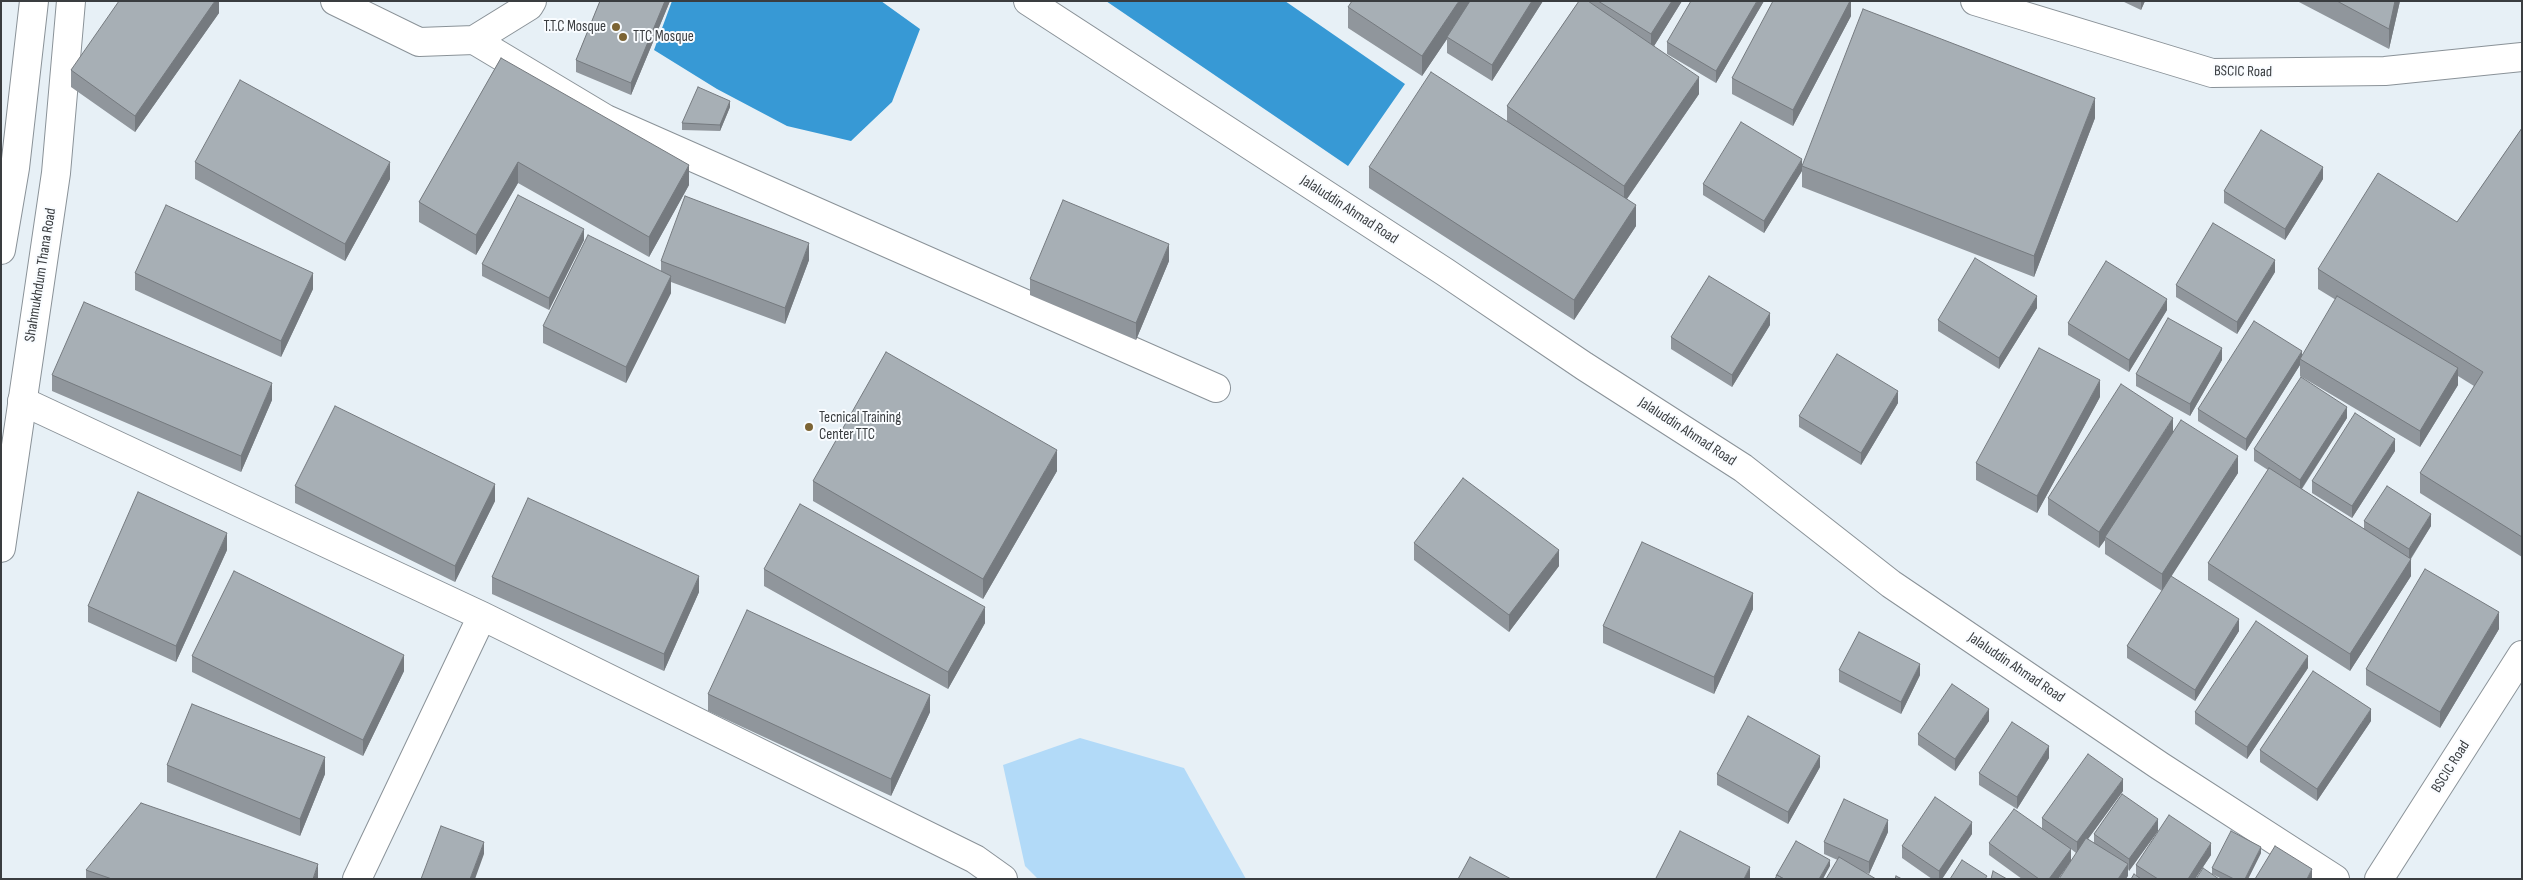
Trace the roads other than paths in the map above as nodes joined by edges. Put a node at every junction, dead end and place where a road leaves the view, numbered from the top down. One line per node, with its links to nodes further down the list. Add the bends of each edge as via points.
1 (34, 1): 9 (street)
2 (71, 1): 12 (street, Shahmukhdum Thana Road, via 56,173)
3 (335, 1): 7 (street, via 419,42)
4 (532, 1): 7 (street)
5 (1028, 1): 19 (street, Jalaluddin Ahmad Road, via 1742,468 1891,584 2160,766)
6 (1975, 1): 8 (street, BSCIC Road, via 2212,72 2386,71)
7 (474, 40): 11 (street, via 606,119)
8 (2522, 58)
9 (8, 166): 10 (street)
10 (1, 250)
11 (1216, 388)
12 (22, 400): 13 (street, Shahmukhdum Thana Road); 14 (street)
13 (1, 548)
14 (482, 616): 16 (street); 17 (street)
15 (2522, 655): 20 (street, BSCIC Road)
16 (970, 869): 18 (street)
17 (357, 879)
18 (1003, 879)
19 (2335, 879)
20 (2379, 879)

